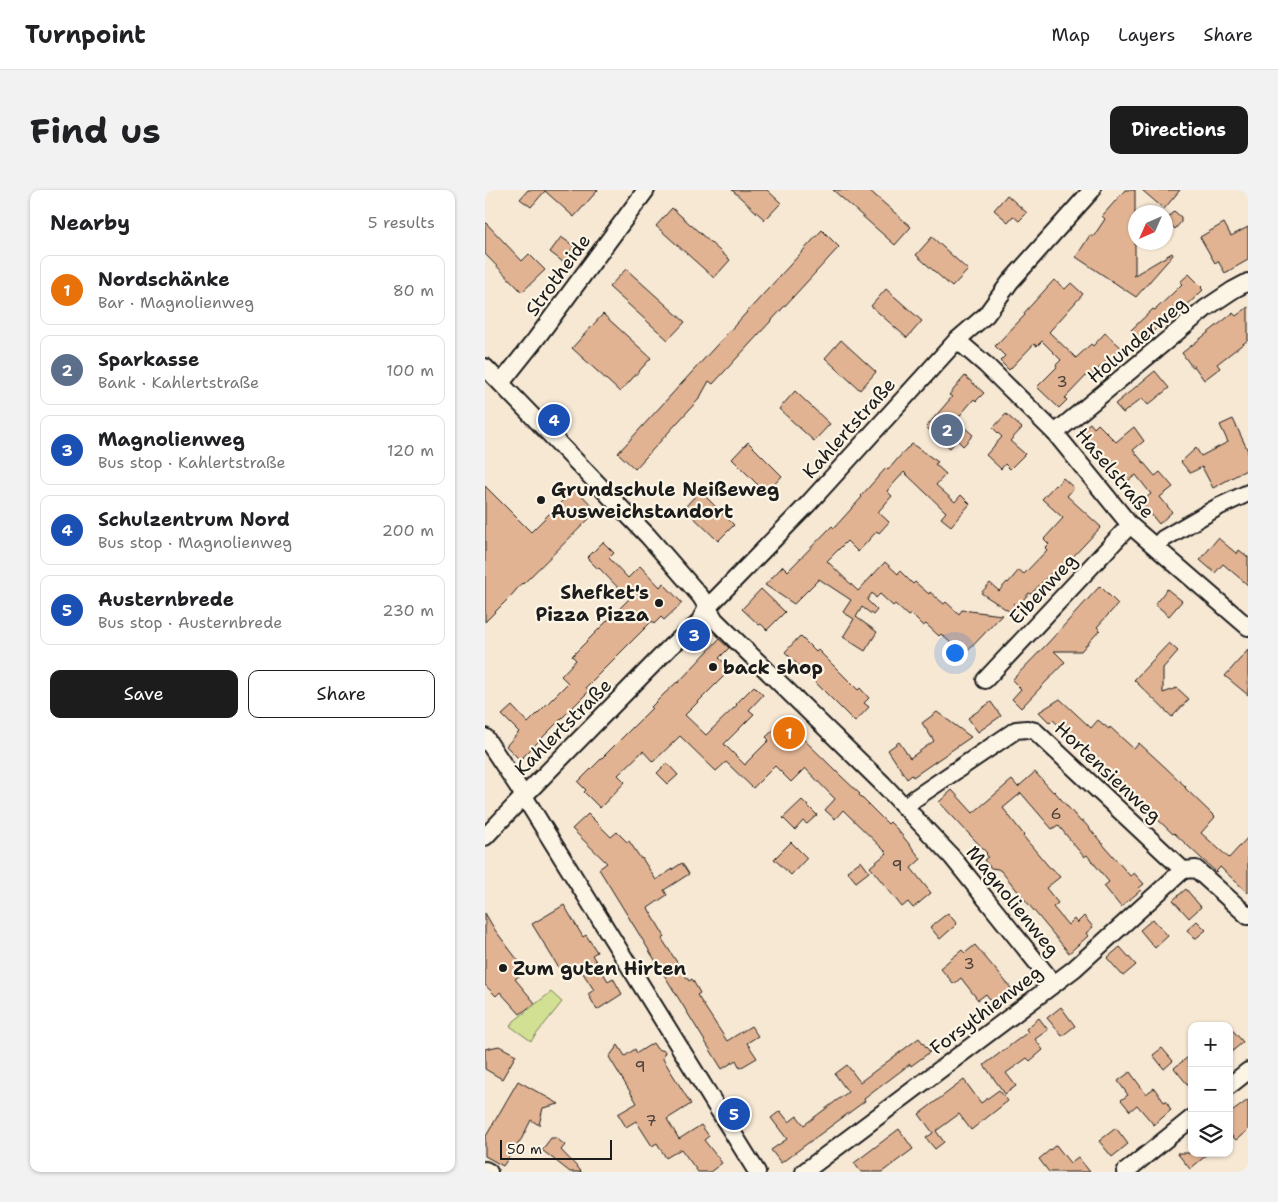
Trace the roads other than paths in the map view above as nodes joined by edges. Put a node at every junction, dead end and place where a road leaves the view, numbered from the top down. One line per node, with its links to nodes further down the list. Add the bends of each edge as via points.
1 (646, 190): 6 (street, Strotheide)
2 (1092, 190): 4 (street, Kahlertstraße, via 986,315)
3 (1248, 282): 7 (street, Holunderweg, via 1206,308)
4 (958, 339): 7 (street, Haselstraße); 11 (street, Kahlertstraße, via 808,504)
5 (485, 367): 6 (street, Magnolienweg)
6 (501, 383): 11 (street, Magnolienweg, via 648,536)
7 (1055, 433): 9 (street, Haselstraße)
8 (1248, 493): 10 (street, via 1163,539)
9 (1130, 525): 10 (street, Haselstraße); 13 (street, Eibenweg)
10 (1156, 547): 12 (street, Haselstraße)
11 (707, 608): 15 (street, Kahlertstraße, via 698,624 671,646); 16 (street, Magnolienweg, via 716,621)
12 (1248, 626)
13 (985, 680)
14 (485, 737): 15 (street)
15 (524, 796): 17 (street, Kahlertstraße); 26 (street)
16 (906, 807): 18 (street, Hortensienweg, via 1016,730 1027,729 1035,731); 20 (street, Magnolienweg, via 952,856)
17 (485, 837)
18 (1183, 870): 19 (street, Hortensienweg, via 1196,869); 20 (street, Forsythienweg)
19 (1248, 916)
20 (1054, 984): 27 (street, Forsythienweg)
21 (1248, 1071): 22 (street)
22 (1233, 1083)
23 (1188, 1121): 28 (street)
24 (485, 1170): 25 (street)
25 (489, 1172)
26 (757, 1172)
27 (805, 1172)
28 (1125, 1172)

